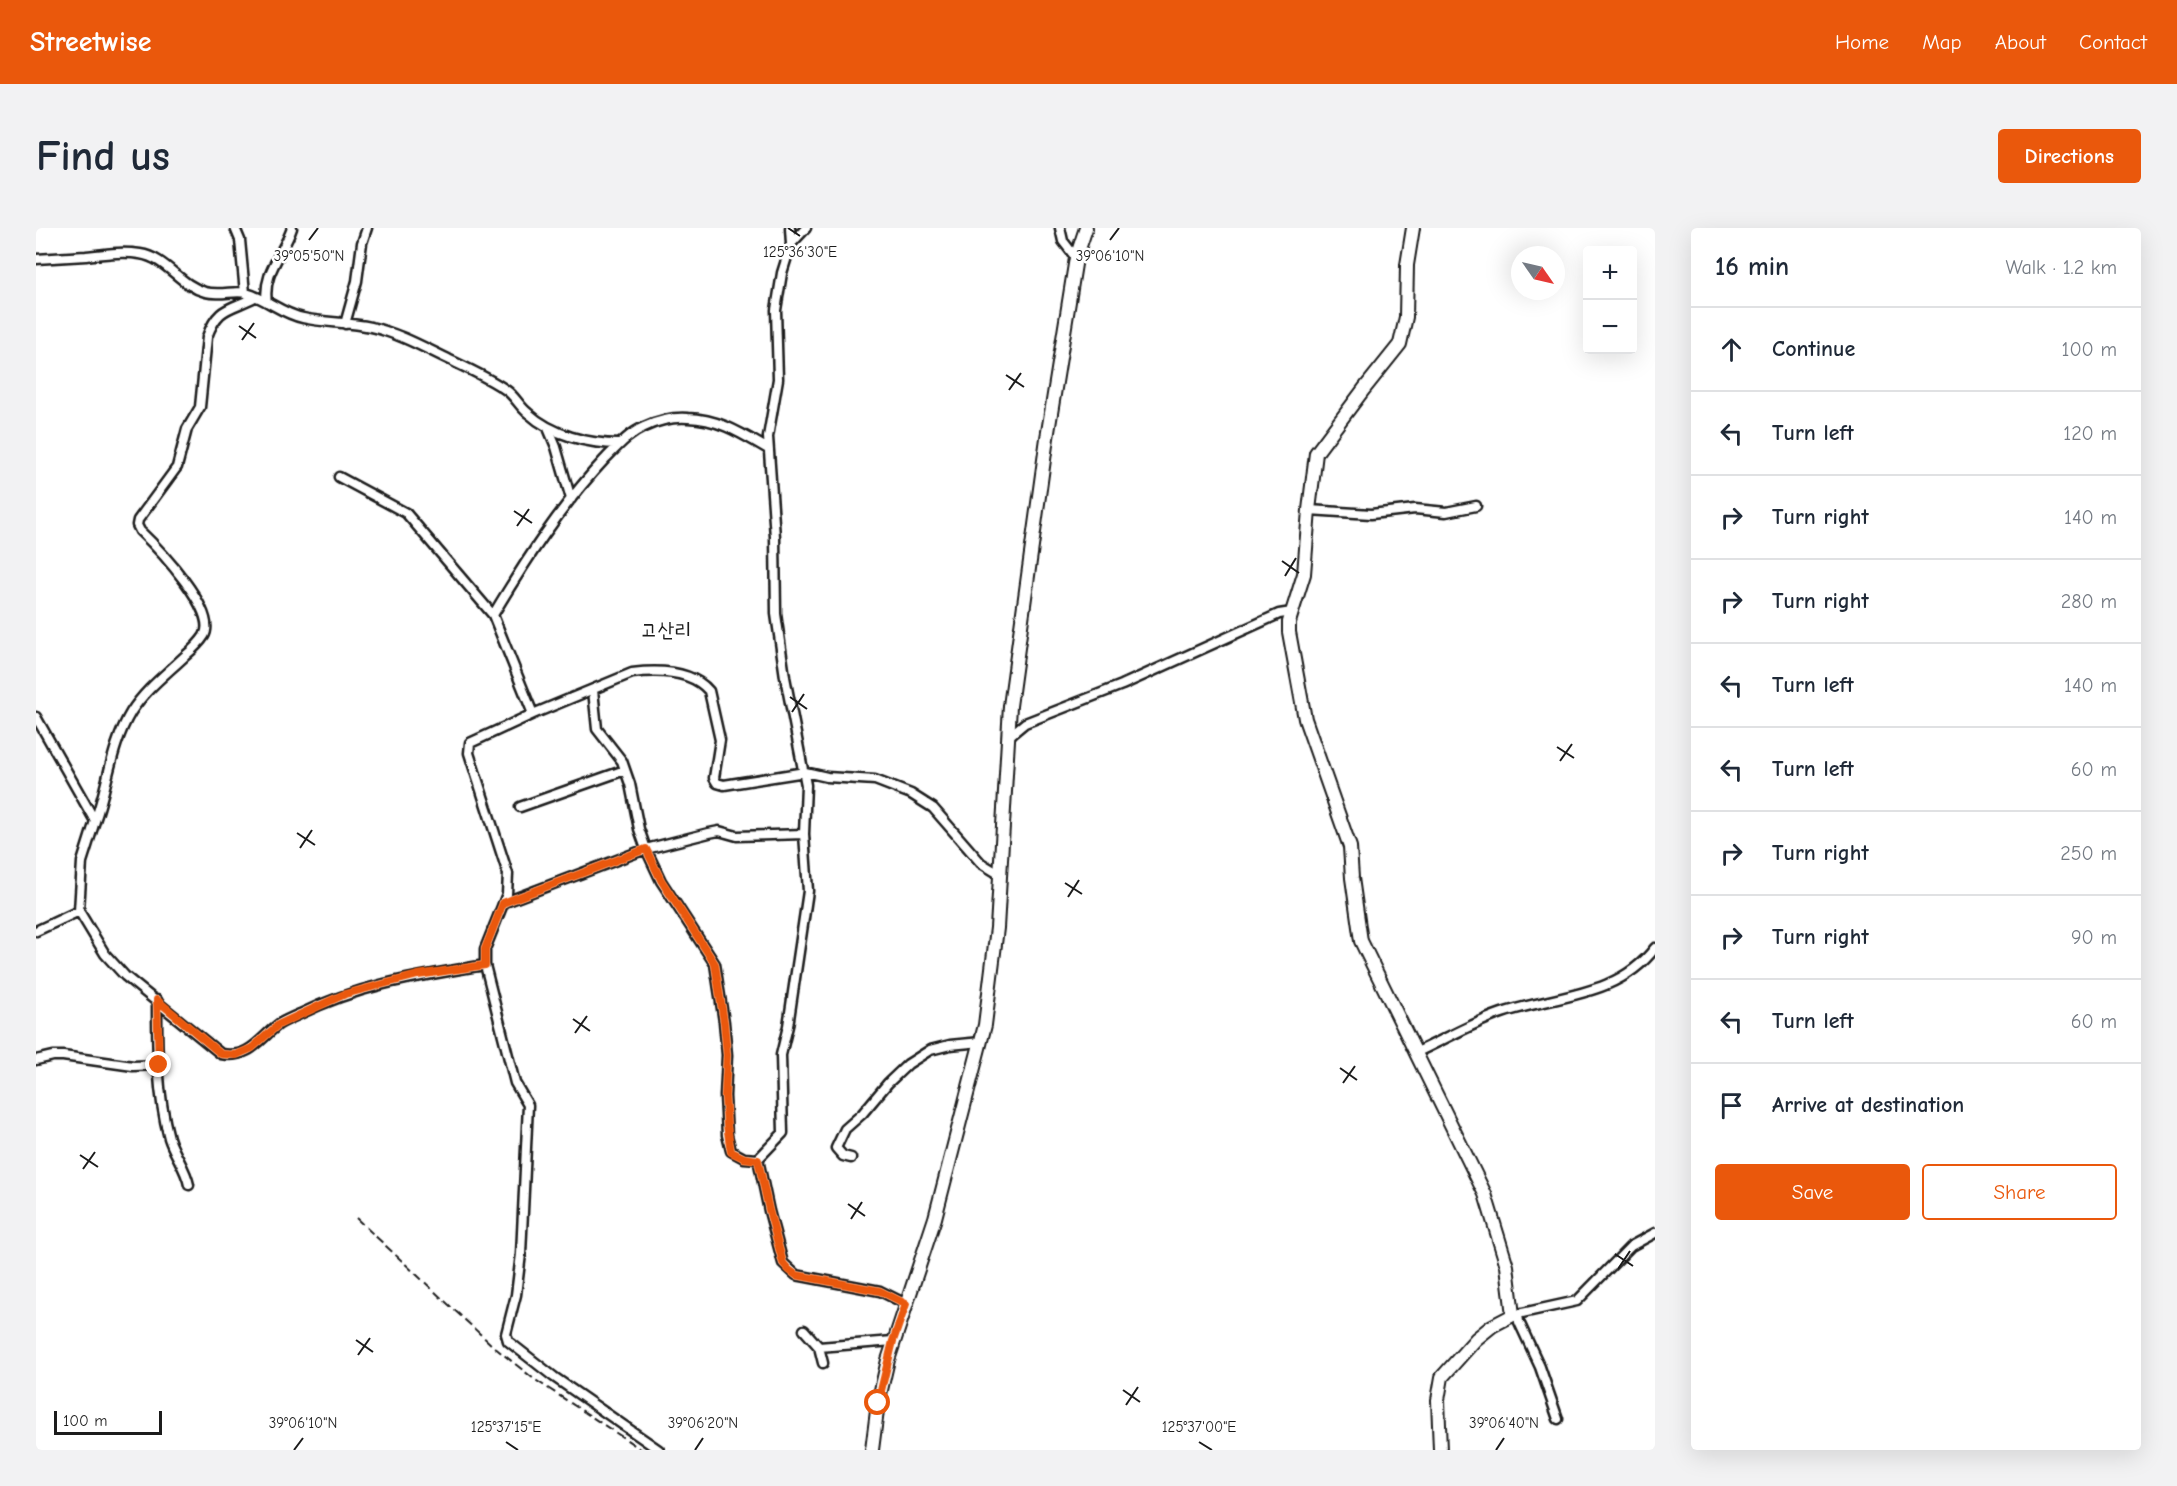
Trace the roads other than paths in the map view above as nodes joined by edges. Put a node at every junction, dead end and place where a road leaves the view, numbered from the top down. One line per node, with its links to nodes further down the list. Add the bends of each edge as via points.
1 (235, 228): 12 (street, via 240,240)
2 (291, 228): 14 (street, via 266,287)
3 (367, 228): 15 (street)
4 (790, 228): 9 (street)
5 (806, 228): 9 (street)
6 (1060, 228): 10 (street, via 1063,241)
7 (1086, 228): 10 (street)
8 (1413, 228): 22 (street, via 1400,344 1316,453)
9 (791, 244): 18 (street, via 776,310 778,379)
10 (1076, 258): 28 (street, via 1042,472)
11 (36, 259): 12 (street, via 142,254 158,260 195,289 224,295)
12 (245, 293): 13 (street)
13 (255, 297): 14 (street); 32 (street, via 222,311 211,326 201,407 188,429 177,467 137,525 172,565 201,608 206,633 131,712 117,744)
14 (267, 302): 15 (street, via 304,319)
15 (345, 324): 16 (street, via 387,332 468,369 506,391)
16 (548, 428): 17 (street, via 590,441); 20 (street)
17 (620, 444): 18 (street, via 643,427 690,418 734,428); 20 (street)
18 (768, 449): 30 (street, via 776,614)
19 (339, 477): 24 (street, via 406,513)
20 (571, 499): 24 (street)
21 (1476, 506): 22 (street, via 1446,512 1415,509 1371,514)
22 (1309, 510): 23 (street, via 1304,574)
23 (1292, 612): 28 (street, via 1279,614 1122,685 1025,723); 43 (street, via 1289,632 1300,695 1350,847 1361,941)
24 (493, 615): 26 (street)
25 (593, 690): 26 (street); 29 (street, via 597,729); 30 (street, via 632,673 682,674 709,691 720,740 714,778 717,783)
26 (532, 714): 36 (street, via 473,741 468,748 508,874)
27 (36, 717): 32 (street)
28 (1008, 738): 35 (street)
29 (625, 770): 31 (street); 34 (street)
30 (805, 772): 33 (street); 35 (street, via 867,778 911,794 933,808 981,863)
31 (520, 807)
32 (95, 821): 37 (street, via 82,862)
33 (804, 834): 34 (street, via 737,836 718,831); 47 (street, via 808,891 781,1055 783,1133)
34 (646, 849): 36 (street); 47 (street, via 661,880 715,964 727,1055 725,1096 731,1152)
35 (999, 874): 42 (street, via 997,928)
36 (503, 903): 40 (street, via 485,949)
37 (79, 911): 38 (street); 41 (street, via 113,963)
38 (36, 932)
39 (1655, 948): 43 (street, via 1633,970 1601,987 1499,1014)
40 (485, 965): 41 (street, via 418,975 345,994 278,1025 252,1048 236,1055 221,1054); 57 (street, via 515,1083 528,1106 521,1254 506,1334 508,1341)
41 (157, 1000): 45 (street)
42 (981, 1042): 46 (street, via 930,1050 908,1064 845,1129 836,1148); 50 (street, via 935,1218)
43 (1415, 1053): 51 (street, via 1485,1194 1507,1266)
44 (36, 1060): 45 (street, via 63,1056 133,1066)
45 (159, 1065): 48 (street, via 170,1139)
46 (851, 1158)
47 (758, 1160): 50 (street, via 783,1263 789,1270 796,1275 880,1291)
48 (189, 1185)
49 (1655, 1233): 51 (street, via 1631,1246 1577,1301)
50 (906, 1304): 53 (street)
51 (1516, 1315): 56 (street); 59 (street, via 1476,1339 1442,1377 1438,1400)
52 (804, 1330): 54 (street)
53 (893, 1341): 54 (street); 58 (street)
54 (819, 1347): 55 (street)
55 (823, 1363)
56 (1558, 1419)
57 (659, 1450)
58 (872, 1450)
59 (1440, 1450)

